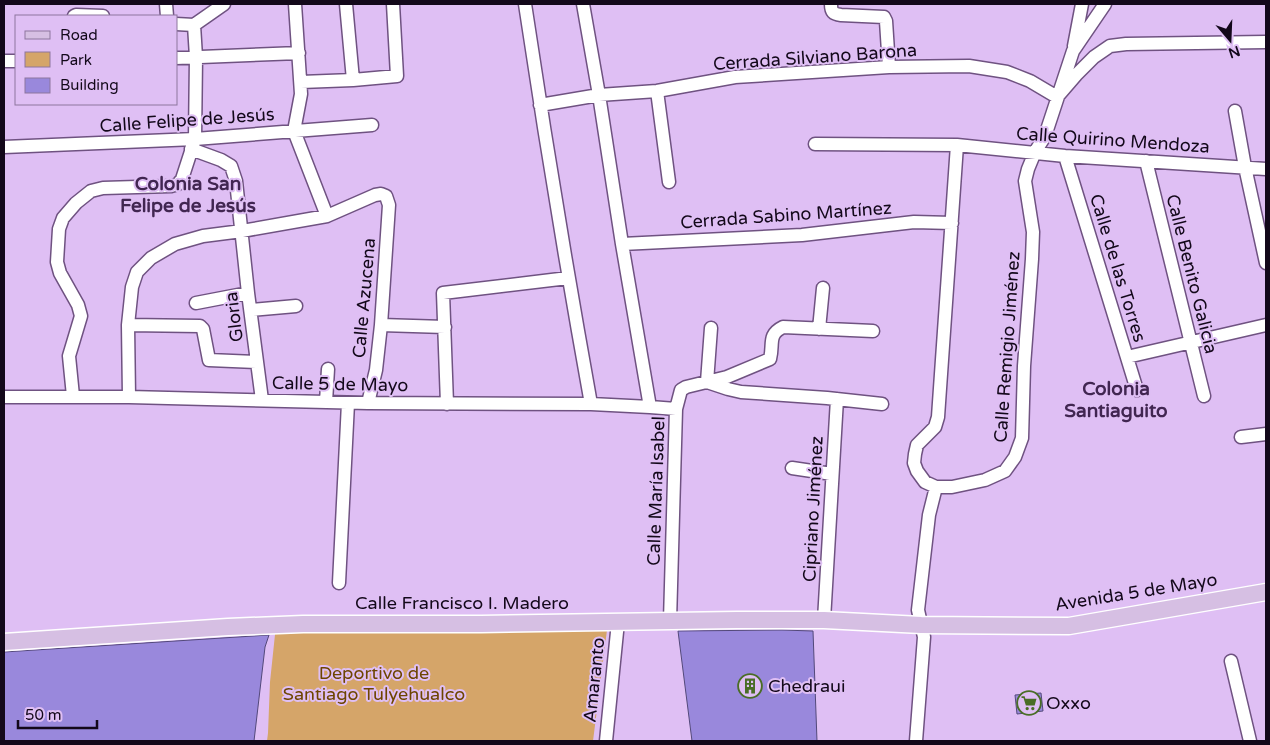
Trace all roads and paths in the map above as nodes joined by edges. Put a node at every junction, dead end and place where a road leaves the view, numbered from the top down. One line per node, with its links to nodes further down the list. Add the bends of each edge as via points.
1 (224, 4): 11 (street)
2 (295, 4): 14 (street)
3 (346, 4): 18 (street)
4 (393, 4): 18 (street, via 397,76)
5 (525, 4): 23 (street)
6 (583, 4): 21 (street)
7 (831, 4): 17 (street, via 834,14 884,17)
8 (1082, 4): 13 (street)
9 (1106, 4): 13 (street)
10 (178, 24): 11 (street)
11 (194, 25): 16 (street)
12 (1266, 42): 22 (street, via 1110,46 1094,57)
13 (1073, 51): 22 (street, Calle Remigio Jiménez)
14 (299, 53): 16 (street); 19 (street)
15 (178, 58): 16 (street)
16 (196, 58): 27 (street)
17 (889, 67): 20 (street, Cerrada Silviano Barona, via 735,77); 22 (street, Cerrada Silviano Barona, via 969,66 1007,72)
18 (354, 80): 19 (street)
19 (301, 82): 26 (street)
20 (657, 91): 21 (street, Cerrada Silviano Barona); 36 (street)
21 (600, 95): 23 (street, Cerrada Silviano Barona); 40 (street)
22 (1057, 97): 31 (street, Calle Remigio Jiménez)
23 (540, 105): 42 (street)
24 (1235, 111): 34 (street)
25 (372, 125): 26 (street, Calle Felipe de Jesús)
26 (294, 131): 27 (street, Calle Felipe de Jesús); 37 (street)
27 (193, 144): 30 (street, Calle Felipe de Jesús); 39 (street, Gloria, via 231,166); 61 (street, via 178,184 91,191 63,218 57,262 81,316 69,356)
28 (815, 144): 29 (street, Calle Quirino Mendoza)
29 (957, 145): 31 (street, Calle Quirino Mendoza); 38 (street)
30 (4, 147)
31 (1035, 152): 32 (street, Calle Quirino Mendoza); 79 (street, Calle Remigio Jiménez, via 1025,181 1033,232 1022,438 1005,471 985,480)
32 (1065, 156): 33 (street, Calle Quirino Mendoza); 56 (street, Calle de las Torres)
33 (1146, 161): 34 (street, Calle Quirino Mendoza); 55 (street, Calle Benito Galicia)
34 (1245, 167): 35 (street, Calle Quirino Mendoza); 41 (street)
35 (1266, 169)
36 (669, 182)
37 (327, 216): 39 (street); 50 (street, Calle Azucena, via 375,195 386,196 389,205)
38 (952, 223): 40 (street, Cerrada Sabino Martínez, via 914,222 802,235); 79 (street, via 938,417 935,427 917,445 914,463 925,482)
39 (242, 231): 44 (street, Gloria); 48 (street, via 175,244 151,258 138,272 132,288)
40 (622, 244): 73 (street)
41 (1266, 263)
42 (568, 278): 51 (street, via 443,293); 71 (street)
43 (823, 288): 53 (street)
44 (248, 293): 45 (street); 47 (street, Gloria)
45 (196, 302)
46 (296, 306): 47 (street)
47 (251, 310): 57 (street, Gloria)
48 (128, 325): 57 (street, via 200,326 209,360); 62 (street)
49 (1266, 325): 55 (street)
50 (381, 326): 51 (street); 69 (street, Calle Azucena)
51 (445, 327): 70 (street)
52 (711, 328): 59 (street)
53 (819, 328): 54 (street); 59 (street, via 783,326 772,337 770,359)
54 (873, 331)
55 (1191, 342): 56 (street); 63 (street, Calle Benito Galicia)
56 (1127, 357): 60 (street, Calle de las Torres)
57 (256, 362): 65 (street, Gloria)
58 (328, 370): 67 (street)
59 (706, 382): 66 (street, via 740,392); 74 (street, Calle María Isabel, via 681,390)
60 (1137, 390)
61 (73, 396): 62 (street, Calle 5 de Mayo); 64 (street, Calle 5 de Mayo)
62 (129, 396): 65 (street, Calle 5 de Mayo)
63 (1204, 396)
64 (4, 397)
65 (262, 400): 67 (street, Calle 5 de Mayo)
66 (837, 400): 72 (street); 78 (street, Cipriano Jiménez)
67 (326, 402): 68 (street, Calle 5 de Mayo)
68 (348, 403): 69 (street, Calle 5 de Mayo); 80 (street)
69 (368, 403): 70 (street, Calle 5 de Mayo)
70 (447, 404): 71 (street, Calle 5 de Mayo)
71 (591, 404): 73 (street, Calle 5 de Mayo)
72 (882, 404)
73 (650, 407): 74 (street, Calle 5 de Mayo)
74 (676, 410): 83 (street, Calle María Isabel)
75 (1266, 434): 76 (street)
76 (1241, 437)
77 (792, 468): 78 (street)
78 (832, 474): 82 (street, Cipriano Jiménez)
79 (936, 487): 85 (street, via 929,515 918,610)
80 (339, 583)
81 (1266, 592): 85 (main road, Avenida 5 de Mayo, via 1069,626)
82 (824, 620): 83 (main road, Calle Francisco I. Madero); 85 (main road, Calle Francisco I. Madero)
83 (670, 621): 84 (main road, Calle Francisco I. Madero)
84 (618, 622): 86 (main road, Calle Francisco I. Madero, via 304,624); 88 (street, Amaranto)
85 (922, 625): 89 (street, via 924,637)
86 (4, 642)
87 (1231, 661): 90 (street)
88 (606, 741)
89 (916, 741)
90 (1250, 741)

